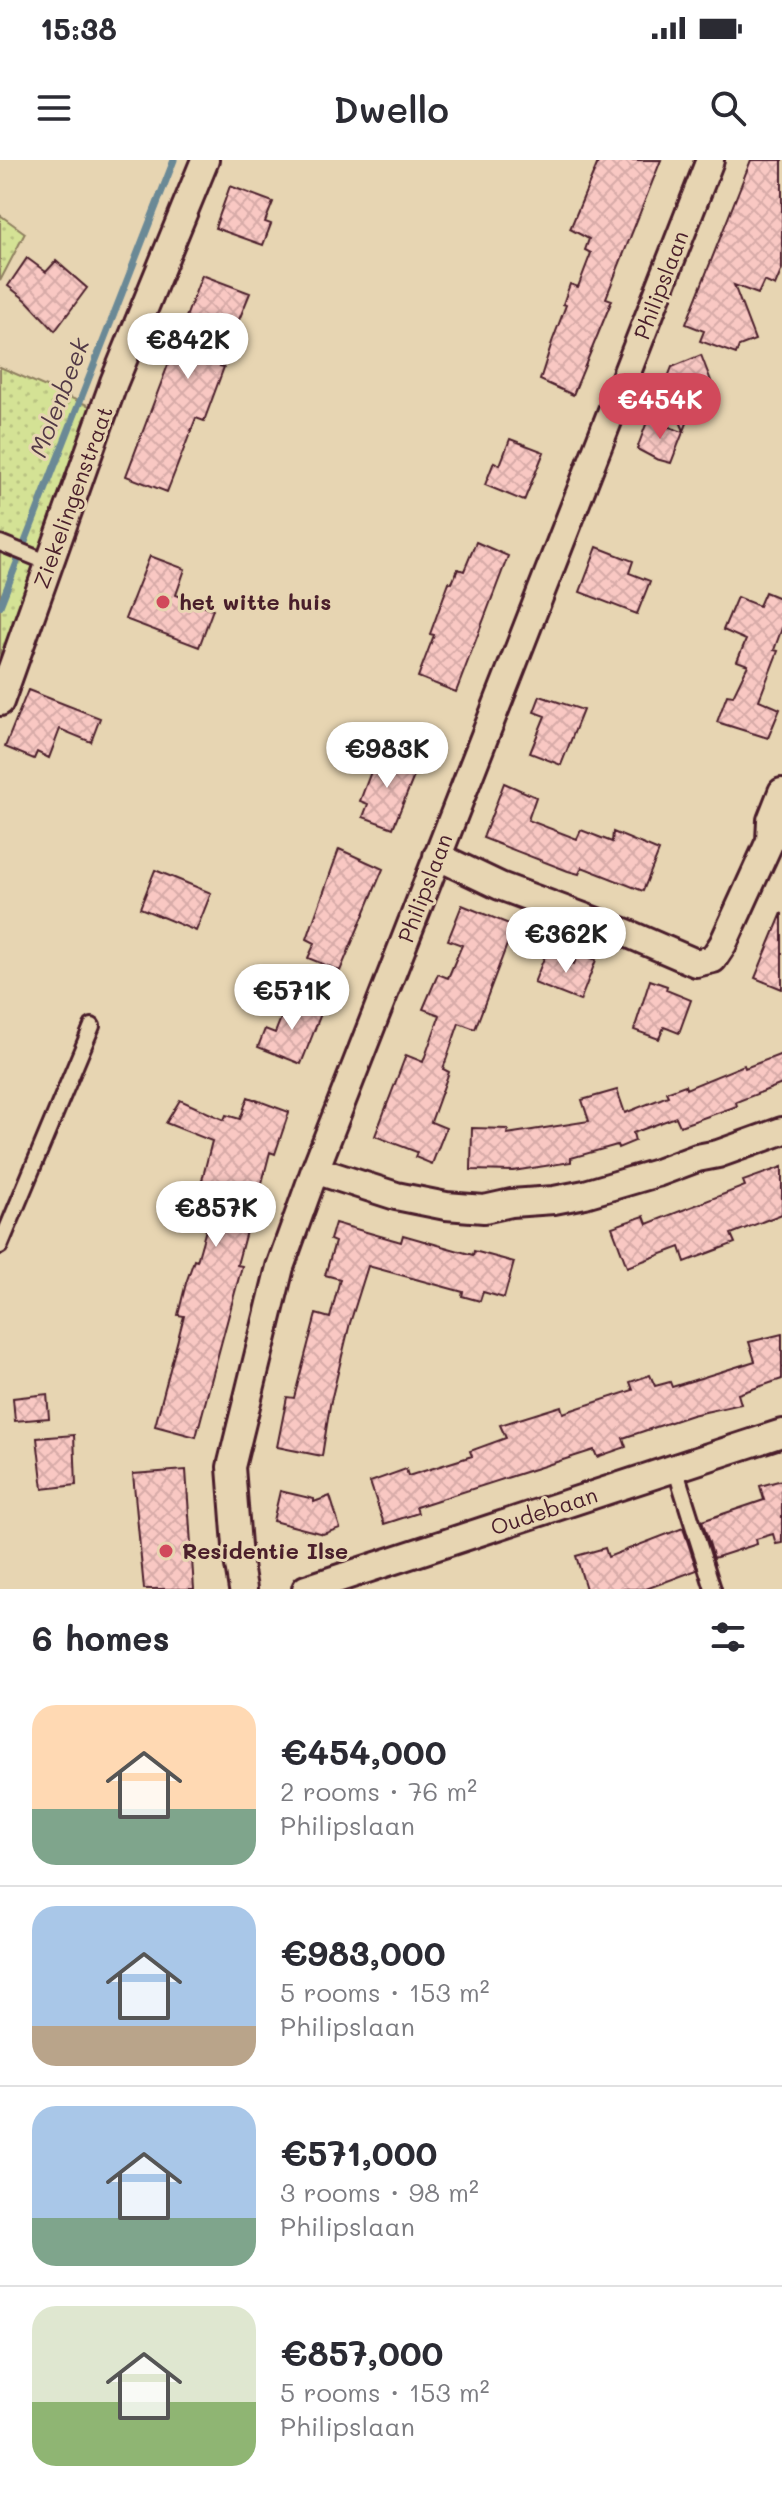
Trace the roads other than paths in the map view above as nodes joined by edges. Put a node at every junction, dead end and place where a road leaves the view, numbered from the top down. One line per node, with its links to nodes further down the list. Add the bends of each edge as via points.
1 (205, 160): 4 (street, Ziekelingenstraat, via 114,382)
2 (710, 160): 7 (street, Philipslaan)
3 (0, 543): 4 (lane)
4 (49, 563): 5 (street, Ziekelingenstraat)
5 (0, 702)
6 (782, 792): 7 (street, via 771,820 770,841 723,944 713,959 696,963)
7 (437, 856): 10 (street, Philipslaan)
8 (92, 1026): 11 (lane)
9 (782, 1131): 10 (street, via 611,1187 484,1209 396,1196)
10 (315, 1170): 14 (street, Philipslaan, via 280,1267 231,1467)
11 (0, 1246)
12 (782, 1433): 13 (street, Oudebaan)
13 (675, 1468): 15 (street, Oudebaan); 16 (lane)
14 (243, 1589)
15 (306, 1589)
16 (713, 1589)

